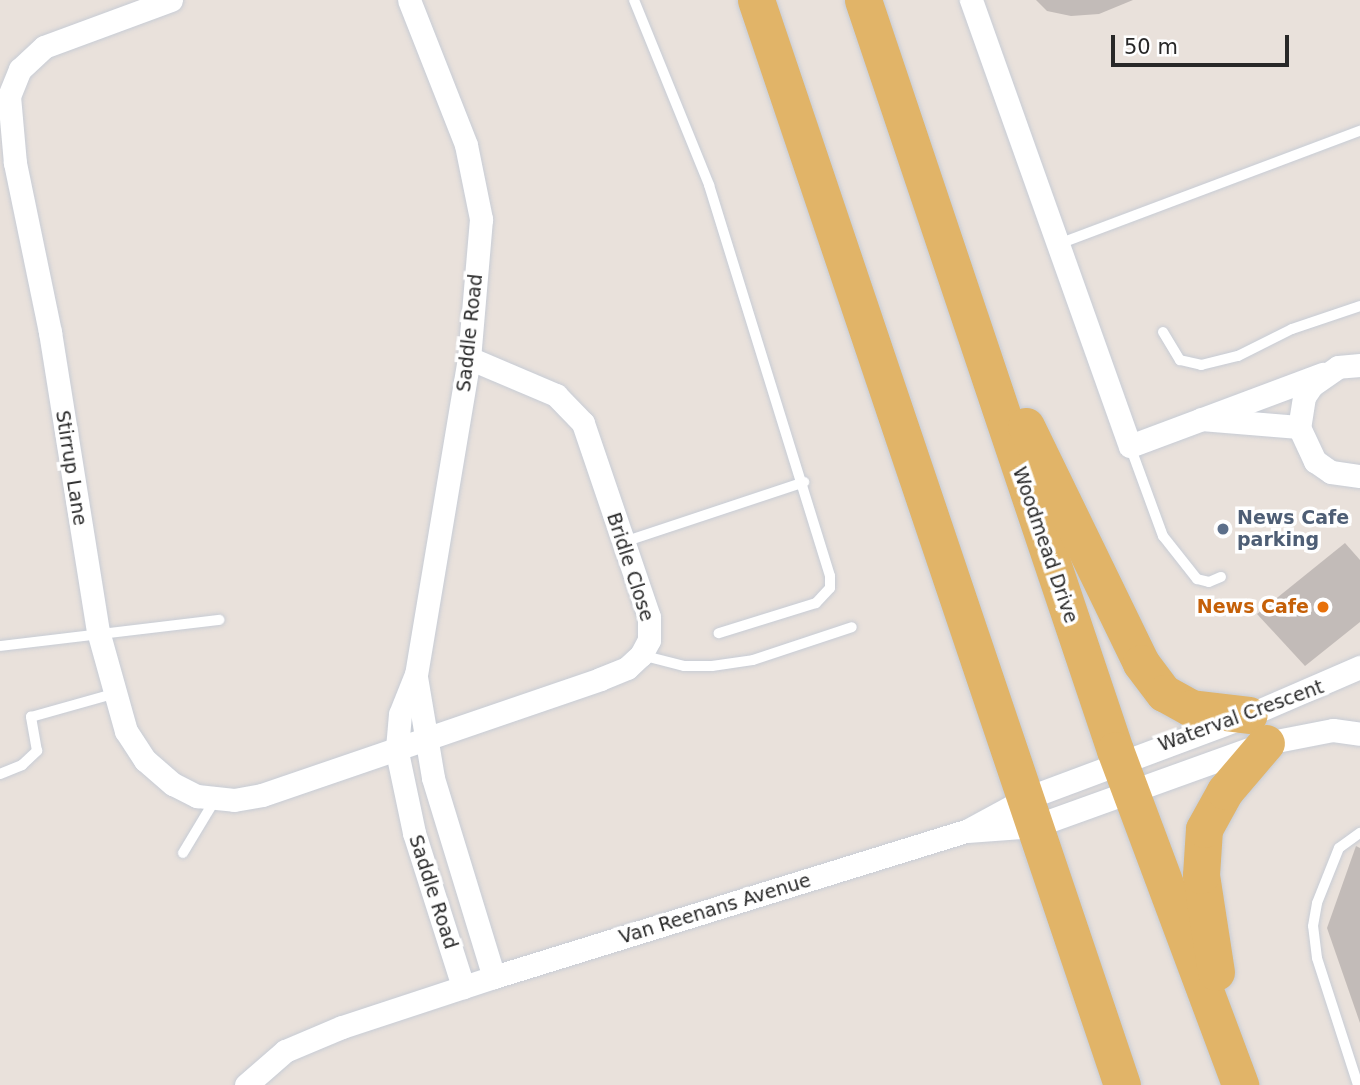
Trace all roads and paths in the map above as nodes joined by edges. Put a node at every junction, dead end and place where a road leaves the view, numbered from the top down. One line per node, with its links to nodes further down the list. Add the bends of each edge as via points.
1 (170, 0): 24 (street, Stirrup Lane, via 44,47 20,69 9,96 15,163 50,332)
2 (409, 0): 12 (street, Saddle Road, via 476,183 481,219)
3 (634, 0): 19 (lane, via 709,185)
4 (756, 0): 38 (main road)
5 (863, 0): 9 (main road, Woodmead Drive)
6 (971, 0): 8 (street)
7 (1360, 131): 8 (lane)
8 (1056, 245): 17 (street)
9 (953, 270): 31 (main road, via 1140,663 1164,693 1191,708); 36 (main road, Woodmead Drive)
10 (1360, 306): 11 (lane, via 1293,329 1238,356 1201,365 1180,360)
11 (1163, 332)
12 (469, 358): 20 (street, Bridle Close, via 556,395 575,410); 29 (street, Saddle Road)
13 (1360, 365): 14 (street)
14 (1323, 374): 15 (street); 16 (street, via 1304,397)
15 (1201, 419): 16 (street); 17 (street)
16 (1299, 427): 18 (street, via 1315,461 1331,472)
17 (1129, 446): 21 (lane, via 1163,536 1197,579 1209,582)
18 (1360, 476)
19 (804, 482): 20 (lane); 25 (lane, via 830,576 825,597)
20 (624, 542): 27 (street, Bridle Close, via 650,628)
21 (1221, 577)
22 (219, 620): 24 (lane)
23 (852, 627): 27 (lane, via 753,660 712,666 684,666)
24 (97, 631): 26 (lane); 30 (street, Stirrup Lane)
25 (719, 633)
26 (0, 646)
27 (640, 655): 33 (street, via 616,673)
28 (1360, 667): 31 (street, Waterval Crescent)
29 (416, 674): 33 (street, Saddle Road); 34 (street, Saddle Road, via 400,714)
30 (113, 694): 35 (lane, via 31,717 37,751 22,765); 37 (street, Stirrup Lane, via 126,731 145,760 173,784 197,796)
31 (1258, 730): 32 (street, Waterval Crescent); 36 (street, Waterval Crescent); 36 (street, Waterval Crescent); 43 (main road, via 1204,829 1201,874)
32 (1360, 734)
33 (426, 742): 34 (street, Stirrup Lane); 41 (street, Saddle Road)
34 (397, 752): 37 (street, Stirrup Lane, via 262,795); 42 (street, Saddle Road, via 414,833)
35 (0, 774)
36 (1126, 777): 38 (street, Van Reenans Avenue); 38 (street, Van Reenans Avenue); 43 (main road, Woodmead Drive)
37 (216, 798): 40 (lane)
38 (1031, 812): 41 (street, Van Reenans Avenue); 45 (main road)
39 (1360, 832): 47 (lane, via 1339,848 1313,926 1317,958)
40 (183, 853)
41 (494, 977): 42 (street, Van Reenans Avenue)
42 (463, 987): 44 (street, Van Reenans Avenue, via 285,1051)
43 (1227, 1042): 46 (main road, Woodmead Drive)
44 (246, 1085)
45 (1122, 1085)
46 (1240, 1085)
47 (1358, 1085)

